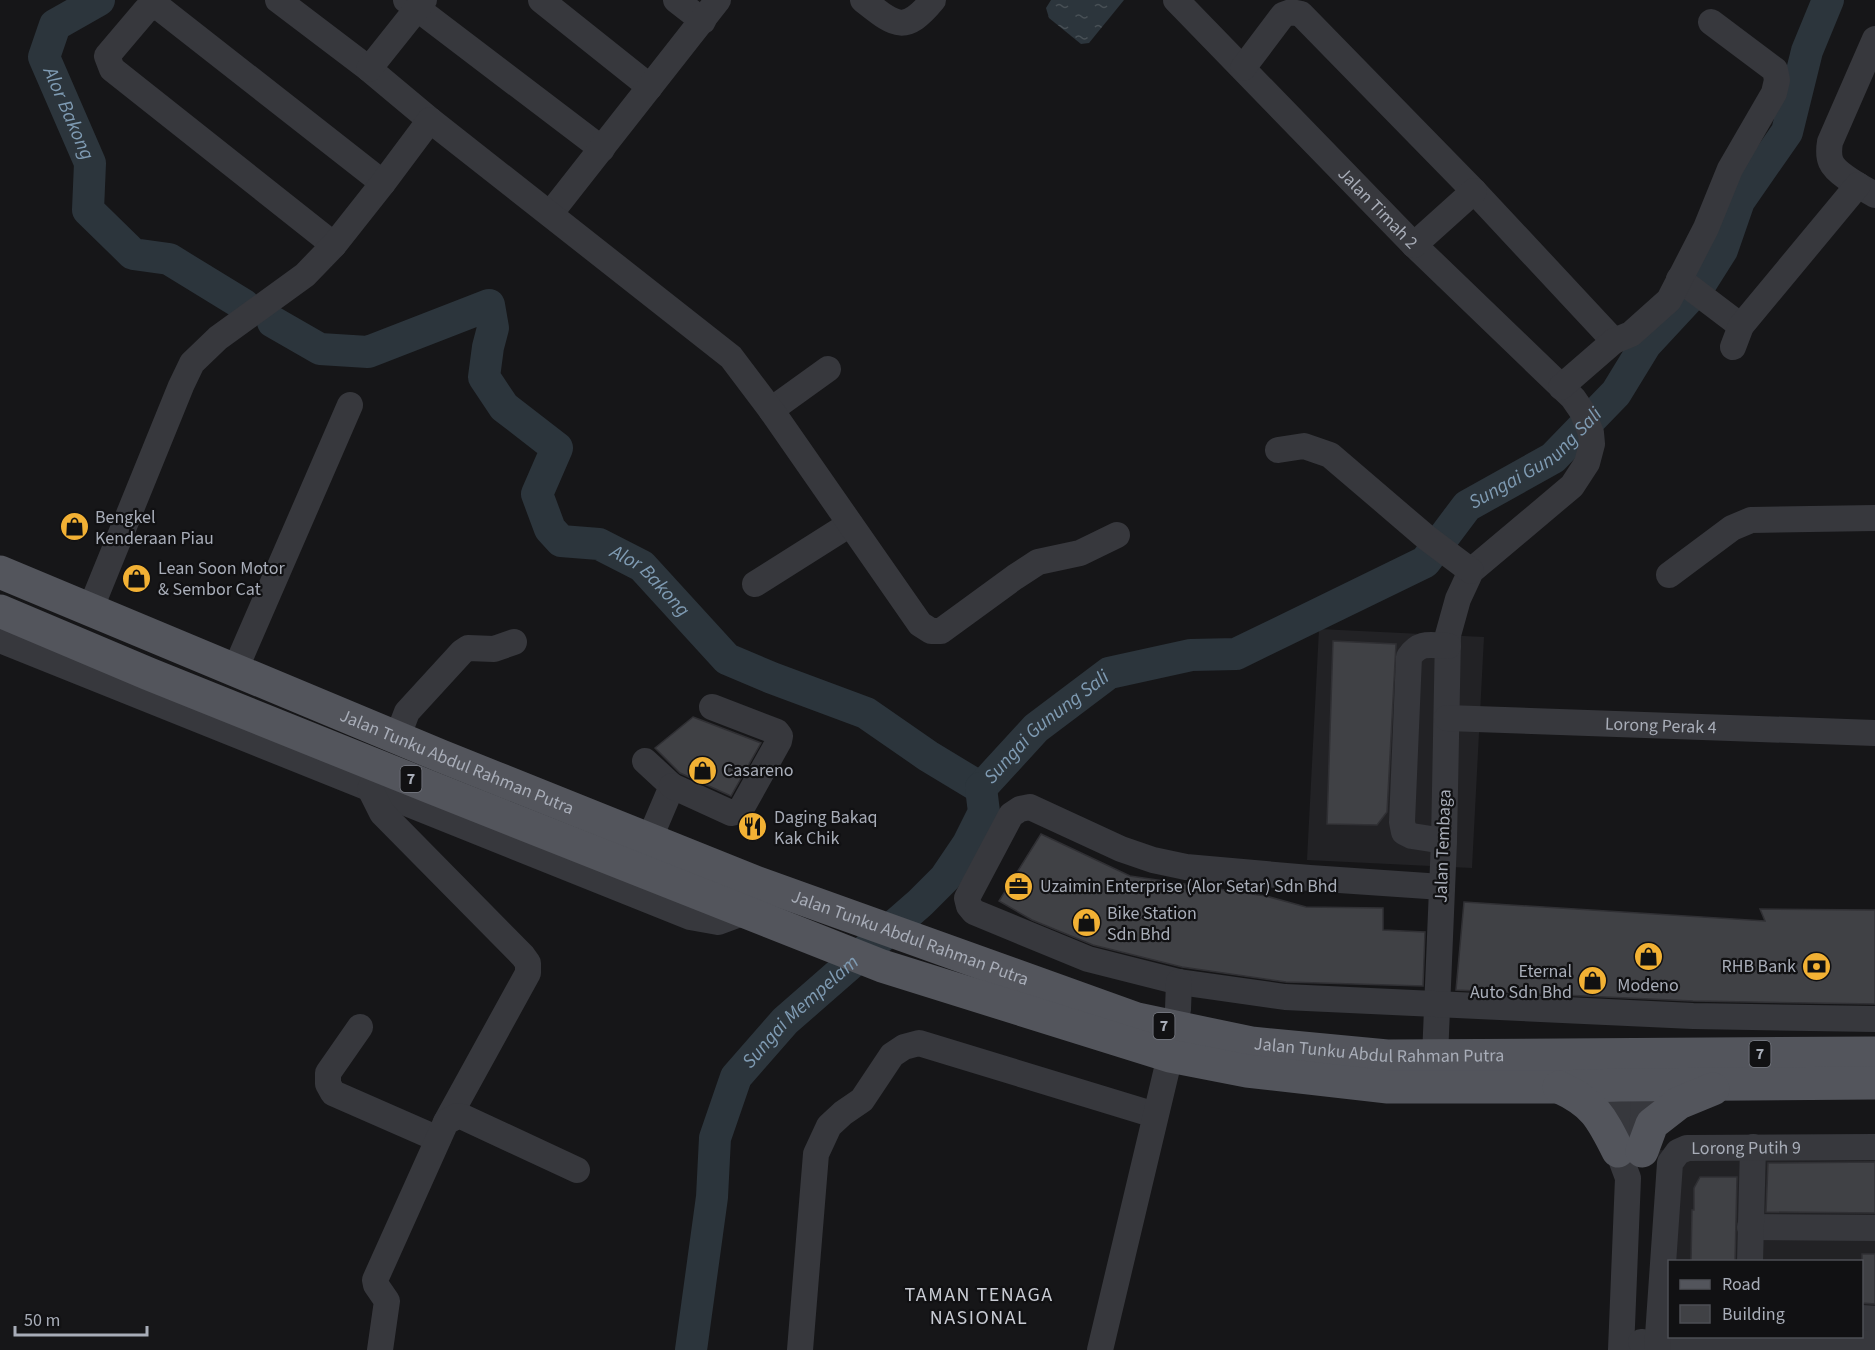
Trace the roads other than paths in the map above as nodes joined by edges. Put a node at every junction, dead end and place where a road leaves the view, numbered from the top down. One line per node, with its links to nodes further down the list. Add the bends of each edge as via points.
1 (278, 0): 13 (street)
2 (541, 0): 14 (street)
3 (676, 0): 9 (street)
4 (718, 0): 9 (street)
5 (863, 0): 6 (street, via 888,19 906,23 919,17)
6 (933, 0)
7 (1176, 0): 12 (street, Jalan Timah 2)
8 (416, 3): 13 (street); 16 (street)
9 (703, 21): 14 (street)
10 (1711, 22): 23 (street, via 1775,70 1777,80 1774,93 1730,169)
11 (1875, 39): 18 (street, via 1828,152 1831,163)
12 (1243, 68): 19 (street, via 1283,15 1301,14); 22 (street, Jalan Timah 2)
13 (369, 69): 15 (street)
14 (650, 87): 16 (street)
15 (430, 120): 17 (street); 20 (street)
16 (602, 149): 20 (street)
17 (383, 183): 21 (street); 21 (street, via 161,9 146,10 107,56 112,69)
18 (1866, 190): 23 (street, via 1737,337)
19 (1474, 191): 22 (street); 24 (street)
20 (550, 214): 28 (street, via 731,357)
21 (334, 245): 37 (street, via 305,275 218,338 192,363)
22 (1414, 245): 26 (street, Jalan Timah 2)
23 (1688, 287): 24 (street, via 1631,334)
24 (1614, 341): 26 (street)
25 (828, 369): 28 (street)
26 (1561, 387): 33 (street, Jalan Timah 2, via 1587,422 1590,456 1572,486)
27 (350, 405): 42 (street)
28 (771, 410): 31 (street)
29 (1278, 450): 33 (street, via 1304,446 1330,455)
30 (1875, 518): 35 (street, via 1750,520 1732,528)
31 (850, 524): 32 (street, via 920,624 941,632 1038,562 1080,553); 36 (street)
32 (1117, 535)
33 (1471, 571): 40 (street, Jalan Tembaga, via 1458,598)
34 (0, 572): 37 (main road, Jalan Tunku Abdul Rahman Putra / 7)
35 (1669, 575)
36 (755, 584)
37 (90, 610): 42 (main road, Jalan Tunku Abdul Rahman Putra / 7)
38 (0, 611): 48 (main road, Jalan Tunku Abdul Rahman Putra / 7)
39 (0, 640): 48 (street)
40 (1448, 640): 44 (street, Jalan Tembaga); 51 (street, via 1415,648 1409,657 1402,822 1404,831 1412,836)
41 (514, 642): 46 (street, via 494,649 468,648 462,652 406,712)
42 (235, 670): 46 (main road, Jalan Tunku Abdul Rahman Putra / 7)
43 (712, 707): 49 (street, via 777,732 779,741 740,811 731,813)
44 (1447, 718): 45 (street, Lorong Perak 4); 51 (street, Jalan Tembaga)
45 (1875, 734)
46 (397, 738): 50 (main road, Jalan Tunku Abdul Rahman Putra / 7)
47 (645, 761): 49 (street)
48 (376, 778): 58 (main road, Jalan Tunku Abdul Rahman Putra / 7, via 882,966); 67 (street, via 382,813 528,963 528,973)
49 (672, 786): 50 (street)
50 (649, 840): 58 (main road, Jalan Tunku Abdul Rahman Putra / 7, via 1137,1019)
51 (1444, 841): 52 (street, Jalan Tembaga)
52 (1442, 887): 53 (street, via 1186,867 1121,849 1030,807 1011,815 967,898 974,912 1088,959); 54 (street, Jalan Tembaga)
53 (1179, 982): 54 (street, via 1285,997); 58 (street)
54 (1437, 1003): 55 (street); 61 (street, Jalan Tembaga)
55 (1843, 1019): 56 (street); 59 (street)
56 (1875, 1019)
57 (360, 1027): 67 (street, via 328,1073 333,1093)
58 (1172, 1042): 61 (main road, Jalan Tunku Abdul Rahman Putra / 7, via 1251,1043); 65 (main road, Jalan Tunku Abdul Rahman Putra / 7, via 1247,1071 1388,1087); 66 (street)
59 (1842, 1053): 60 (main road, Jalan Tunku Abdul Rahman Putra / 7); 62 (main road, Jalan Tunku Abdul Rahman Putra / 7)
60 (1875, 1053)
61 (1436, 1057): 62 (main road, Jalan Tunku Abdul Rahman Putra / 7)
62 (1632, 1070): 64 (main road, Jalan Tunku Abdul Rahman Putra / 7); 65 (main road, Jalan Tunku Abdul Rahman Putra / 7); 70 (street)
63 (1875, 1083): 64 (main road, Jalan Tunku Abdul Rahman Putra / 7)
64 (1726, 1084): 70 (main road, via 1679,1103 1652,1124)
65 (1559, 1088): 70 (main road, via 1593,1108)
66 (1155, 1115): 80 (street, via 919,1043 904,1047 892,1055 862,1100 830,1126 816,1154); 81 (street)
67 (442, 1130): 71 (street, via 457,1116 463,1117); 79 (street, via 375,1280 387,1301)
68 (1754, 1147): 69 (street, Lorong Putih 9); 72 (street); 75 (street, Lorong Putih 9, via 1687,1148 1670,1163)
69 (1875, 1147)
70 (1629, 1160): 77 (street)
71 (577, 1170)
72 (1750, 1227): 73 (street); 74 (street)
73 (1875, 1228)
74 (1750, 1260)
75 (1664, 1316): 78 (street, Lorong Putih 9)
76 (1875, 1343): 78 (street)
77 (1622, 1345): 78 (street)
78 (1657, 1347)
79 (380, 1350)
80 (800, 1350)
81 (1100, 1350)

